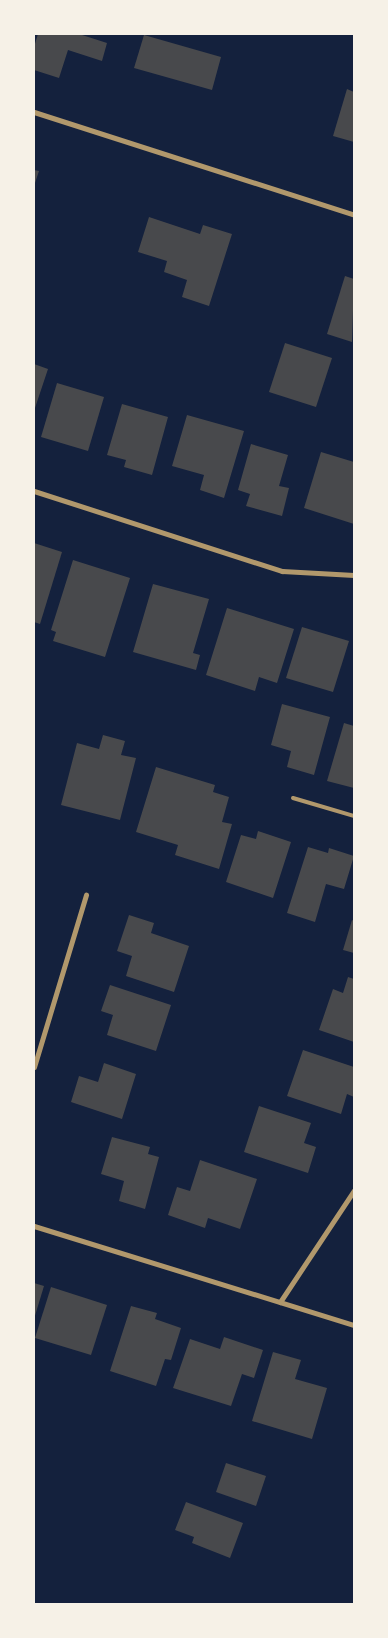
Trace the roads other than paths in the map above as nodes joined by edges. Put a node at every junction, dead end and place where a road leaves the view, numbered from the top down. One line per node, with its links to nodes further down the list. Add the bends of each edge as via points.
1 (34, 112): 2 (street)
2 (354, 215)
3 (34, 491): 4 (street, via 282,571)
4 (354, 575)
5 (293, 798): 6 (lane)
6 (354, 816)
7 (86, 895): 8 (street)
8 (34, 1067)
9 (354, 1190): 11 (street)
10 (34, 1226): 11 (street)
11 (280, 1302): 12 (street)
12 (354, 1325)

